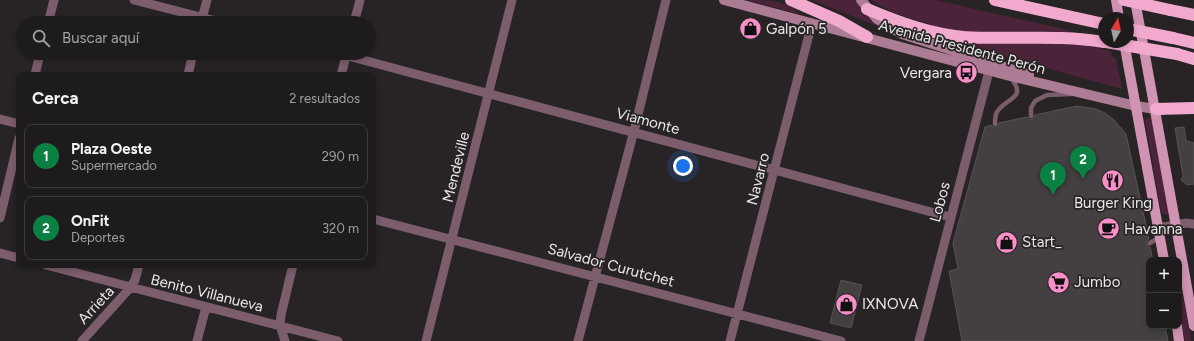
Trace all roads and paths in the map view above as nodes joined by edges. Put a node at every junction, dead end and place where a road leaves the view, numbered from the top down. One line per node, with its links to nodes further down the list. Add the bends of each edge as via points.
1 (54, 0): 16 (street)
2 (134, 0): 17 (street)
3 (207, 0): 18 (street)
4 (360, 0): 19 (street)
5 (512, 0): 38 (street, Mendeville)
6 (666, 0): 48 (street)
7 (724, 0): 20 (main road, Avenida Presidente Perón)
8 (791, 0): 23 (highway)
9 (995, 0): 21 (highway)
10 (1116, 0): 14 (main road)
11 (1124, 0): 15 (highway, bridge)
12 (1136, 0): 42 (main road)
13 (864, 4): 24 (highway, via 920,28 952,35); 39 (main road, via 881,22 902,34)
14 (1118, 12)
15 (1194, 15)
16 (50, 16)
17 (188, 16)
18 (203, 16)
19 (356, 16)
20 (812, 23): 23 (main road, Avenida Presidente Perón); 50 (street, Navarro)
21 (1098, 23)
22 (1134, 30): 25 (highway, bridge)
23 (867, 37): 33 (main road, Avenida Presidente Perón)
24 (1098, 41)
25 (1194, 42)
26 (1134, 47): 32 (highway, bridge, via 1177,54)
27 (1125, 48): 40 (main road)
28 (38, 60): 34 (street)
29 (191, 60): 35 (street)
30 (342, 60): 36 (street)
31 (365, 60): 38 (street, Viamonte)
32 (1194, 60)
33 (989, 71): 37 (main road, Avenida Presidente Perón); 51 (street, Lobos)
34 (36, 72)
35 (189, 72)
36 (341, 72)
37 (1010, 76): 39 (main road, Avenida Presidente Perón); 47 (lane, via 1017,84 1018,91 1013,99 1000,107)
38 (488, 94): 48 (street, Viamonte); 57 (street, Mendeville)
39 (1082, 94): 40 (main road, Avenida Presidente Perón); 44 (lane, via 1047,95 1035,101 1031,108)
40 (1136, 106): 42 (main road, Avenida Presidente Perón); 56 (main road)
41 (1194, 108): 42 (highway)
42 (1156, 109): 43 (main road, Avenida Presidente Perón); 54 (main road)
43 (1194, 114)
44 (1031, 116)
45 (0, 119): 46 (street)
46 (16, 123)
47 (995, 124)
48 (634, 131): 50 (street, Viamonte); 65 (street)
49 (16, 151): 52 (street)
50 (775, 170): 51 (street, Viamonte); 68 (street, Navarro)
51 (950, 217): 80 (street, Lobos)
52 (0, 218)
53 (376, 219): 57 (street, Salvador Curutchet)
54 (1177, 224): 55 (street); 56 (street); 70 (main road)
55 (1194, 224)
56 (1159, 232): 58 (lane); 61 (main road)
57 (452, 238): 65 (street, Salvador Curutchet); 76 (street, Mendeville)
58 (1150, 244)
59 (0, 252): 60 (street)
60 (16, 257)
61 (1163, 257)
62 (57, 268): 66 (street, Benito Villanueva)
63 (138, 268): 66 (street, Arrieta)
64 (292, 268): 69 (street)
65 (596, 276): 68 (street, Salvador Curutchet); 77 (street)
66 (130, 288): 67 (street, Benito Villanueva); 72 (street, Arrieta)
67 (206, 307): 69 (street, Benito Villanueva); 73 (street)
68 (738, 314): 78 (street, Navarro); 79 (street, Salvador Curutchet)
69 (280, 325): 74 (street); 75 (street, Benito Villanueva)
70 (1194, 326)
71 (1177, 329): 81 (main road)
72 (82, 341)
73 (197, 341)
74 (285, 341)
75 (338, 341)
76 (426, 341)
77 (578, 341)
78 (730, 341)
79 (841, 341)
80 (919, 341)
81 (1179, 341)

